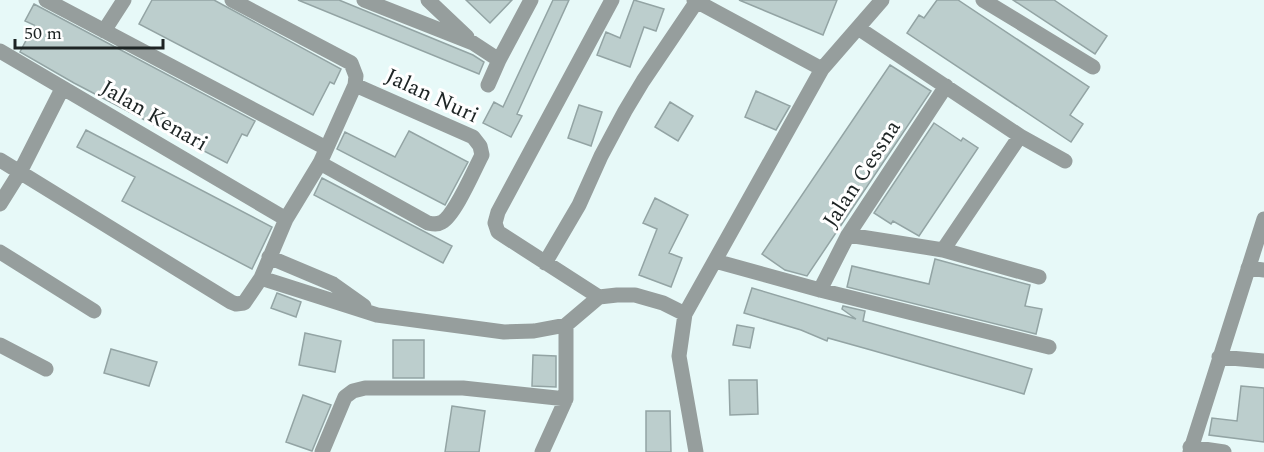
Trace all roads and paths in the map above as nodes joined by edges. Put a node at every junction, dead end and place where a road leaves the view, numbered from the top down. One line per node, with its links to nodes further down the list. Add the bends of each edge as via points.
1 (46, 0): 12 (street)
2 (124, 0): 12 (street)
3 (232, 0): 18 (street, via 351,63)
4 (364, 0): 13 (street)
5 (428, 0): 13 (street)
6 (531, 0): 15 (street)
7 (612, 0): 36 (street, via 495,223 498,232)
8 (983, 0): 16 (street)
9 (696, 1): 17 (street); 36 (street, via 625,111)
10 (878, 1): 11 (street)
11 (858, 28): 17 (street); 20 (street)
12 (104, 31): 23 (street)
13 (473, 43): 15 (street)
14 (0, 51): 21 (street, Jalan Kenari)
15 (499, 60): 19 (street)
16 (1093, 68)
17 (822, 69): 35 (street)
18 (355, 85): 23 (street); 26 (street, Jalan Nuri, via 473,137 482,155 452,212 436,225)
19 (488, 85)
20 (946, 86): 22 (street); 31 (street, Jalan Cessna)
21 (62, 89): 27 (street); 29 (street, Jalan Kenari)
22 (1020, 136): 25 (street); 32 (street)
23 (326, 148): 26 (street)
24 (0, 160): 27 (street)
25 (1065, 161)
26 (320, 163): 29 (street)
27 (20, 172): 28 (street); 40 (street, via 231,302 244,303)
28 (0, 204)
29 (286, 219): 34 (street)
30 (1264, 219): 37 (street)
31 (848, 235): 32 (street); 41 (street, Jalan Cessna)
32 (943, 250): 39 (street)
33 (0, 252): 43 (street)
34 (269, 257): 40 (street); 45 (street, via 333,284)
35 (715, 261): 41 (street); 44 (street)
36 (546, 263): 42 (street)
37 (1248, 268): 38 (street); 49 (street)
38 (1264, 270)
39 (1039, 277)
40 (261, 278): 45 (street)
41 (820, 290): 47 (street)
42 (599, 297): 44 (street, via 635,295); 46 (street)
43 (94, 311)
44 (685, 314): 56 (street, via 679,356)
45 (377, 315): 46 (street, via 504,332)
46 (566, 325): 52 (street)
47 (1049, 347)
48 (2, 352): 51 (street)
49 (1219, 357): 50 (street); 53 (street)
50 (1264, 361)
51 (46, 369)
52 (566, 399): 54 (street, via 464,388 359,389 345,397); 55 (street)
53 (1190, 449): 57 (street)
54 (322, 452)
55 (542, 452)
56 (696, 452)
57 (1224, 452)

